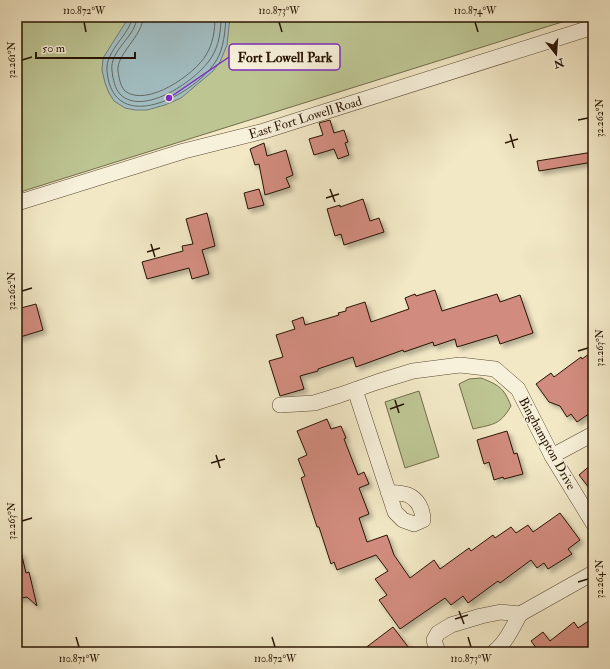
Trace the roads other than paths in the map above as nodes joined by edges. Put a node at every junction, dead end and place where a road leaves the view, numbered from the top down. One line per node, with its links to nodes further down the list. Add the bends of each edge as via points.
1 (593, 27): 2 (street, East Fort Lowell Road, via 264,131 184,151)
2 (17, 203)
3 (355, 390): 4 (street, Binghampton Drive, via 314,403); 6 (street, Binghampton Drive, via 413,371 460,365 495,369 518,389); 7 (street)
4 (280, 405)
5 (593, 434): 6 (street)
6 (552, 456): 8 (street, Binghampton Drive)
7 (388, 492)
8 (593, 523)
9 (593, 573): 10 (street)
10 (520, 614): 11 (street, via 500,612 451,625 438,633 434,640); 12 (street)
11 (438, 652)
12 (494, 652)

